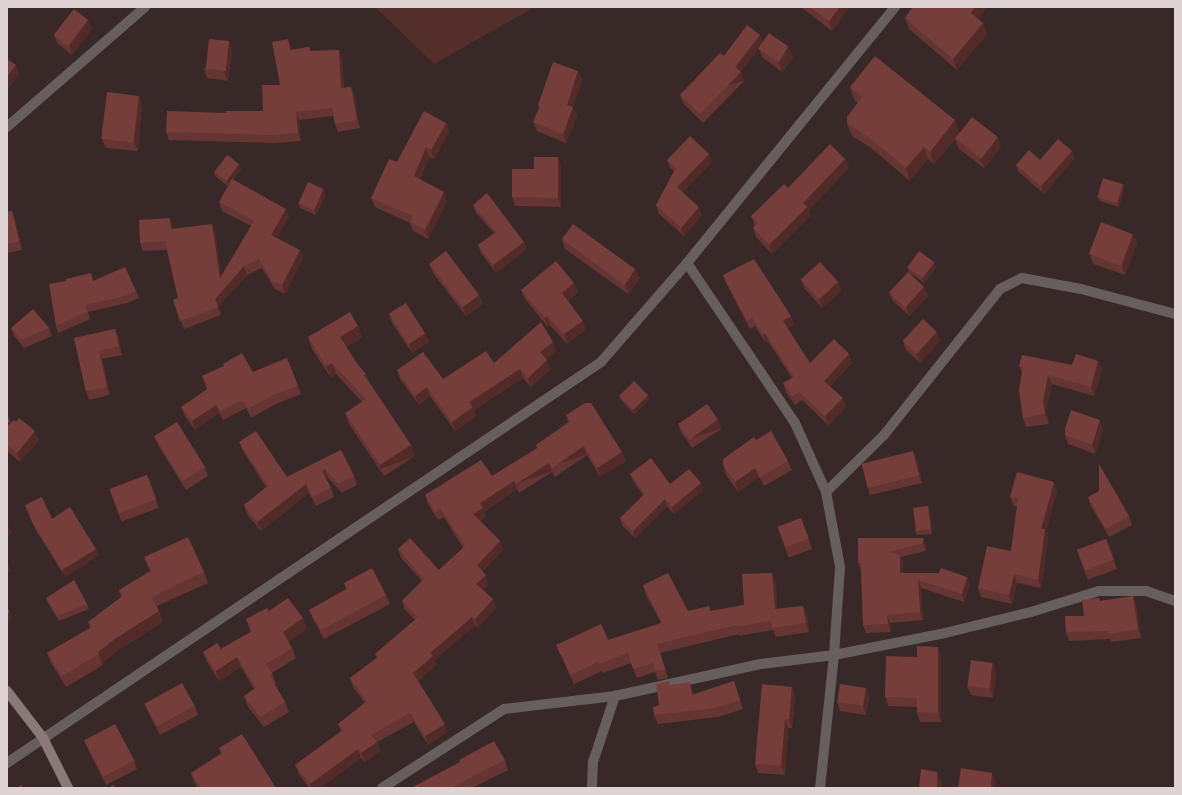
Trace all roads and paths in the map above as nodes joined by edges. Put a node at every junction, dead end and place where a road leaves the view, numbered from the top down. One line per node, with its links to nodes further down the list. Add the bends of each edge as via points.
1 (145, 7): 3 (street)
2 (895, 7): 4 (street)
3 (7, 127)
4 (687, 263): 6 (street, via 795,423); 11 (street, via 601,362)
5 (1175, 314): 6 (street, via 1081,289 1022,278 1000,289 884,435)
6 (826, 492): 8 (street, via 840,568)
7 (1175, 601): 8 (street, via 1146,591 1099,591 1015,616 945,633)
8 (834, 655): 10 (street, via 761,664); 16 (street)
9 (7, 691): 11 (main road)
10 (615, 696): 14 (street, via 504,709); 15 (street, via 593,762)
11 (43, 738): 12 (street); 13 (main road)
12 (7, 763)
13 (68, 788)
14 (382, 788)
15 (592, 788)
16 (820, 788)

